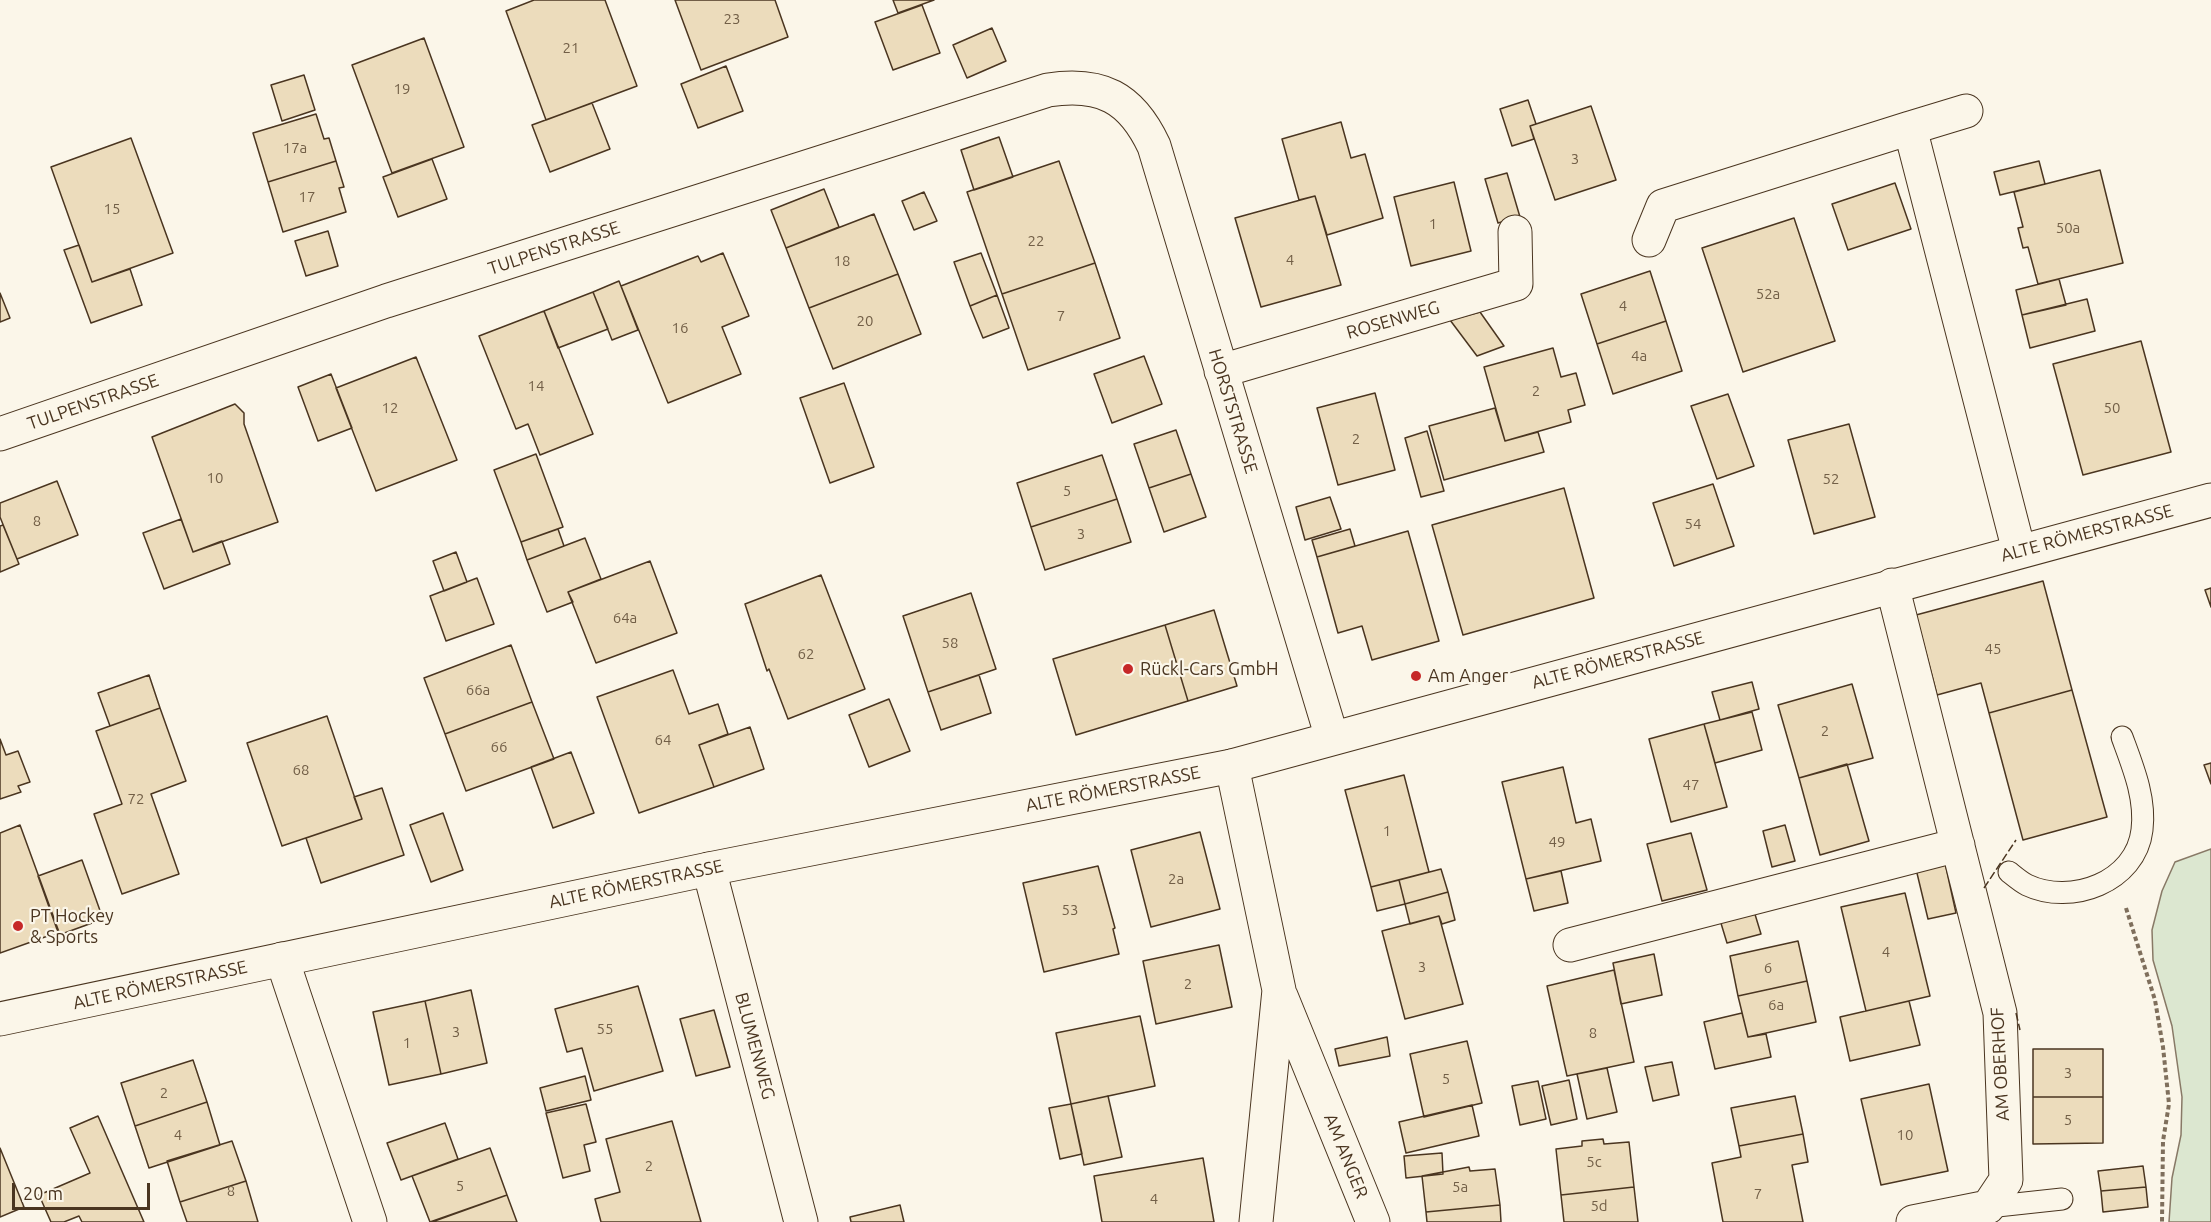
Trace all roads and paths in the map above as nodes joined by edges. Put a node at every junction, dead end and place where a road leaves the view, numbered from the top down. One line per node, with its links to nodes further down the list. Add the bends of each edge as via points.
1 (1112, 96): 6 (street, HORSTSTRASSE, via 1130,109 1154,146); 7 (street, TULPENSTRASSE, via 1092,88 1048,90 397,298)
2 (1966, 111): 3 (street)
3 (1910, 128): 5 (street, via 1663,206); 9 (street)
4 (1515, 232): 6 (street, ROSENWEG, via 1516,284)
5 (1648, 240)
6 (1221, 371): 12 (street, HORSTSTRASSE)
7 (0, 434)
8 (2211, 500): 9 (street, ALTE RÖMERSTRASSE)
9 (2019, 551): 10 (street, ALTE RÖMERSTRASSE)
10 (1892, 585): 12 (street, ALTE RÖMERSTRASSE); 14 (street, AM OBERHOF)
11 (2122, 737): 17 (lane, via 2143,805 2142,832 2133,858)
12 (1332, 738): 13 (street, ALTE RÖMERSTRASSE)
13 (1232, 766): 15 (street, ALTE RÖMERSTRASSE); 20 (street, AM ANGER)
14 (1958, 844): 18 (street); 23 (street, AM OBERHOF, via 2000,1013 2006,1180)
15 (709, 869): 19 (street, ALTE RÖMERSTRASSE); 25 (street, BLUMENWEG)
16 (2009, 872): 17 (lane, via 2028,885 2062,894 2087,891)
17 (2117, 875): 29 (path, via 2155,1000 2163,1047 2169,1104 2163,1141)
18 (1570, 945)
19 (282, 959): 21 (street, ALTE RÖMERSTRASSE); 24 (street)
20 (1280, 990): 26 (street, AM ANGER); 27 (street, AM ANGER)
21 (0, 1019)
22 (2062, 1198): 23 (lane)
23 (1988, 1207): 28 (street)
24 (370, 1222)
25 (801, 1222)
26 (1256, 1222)
27 (1373, 1222)
28 (1913, 1222)
29 (2162, 1222)

